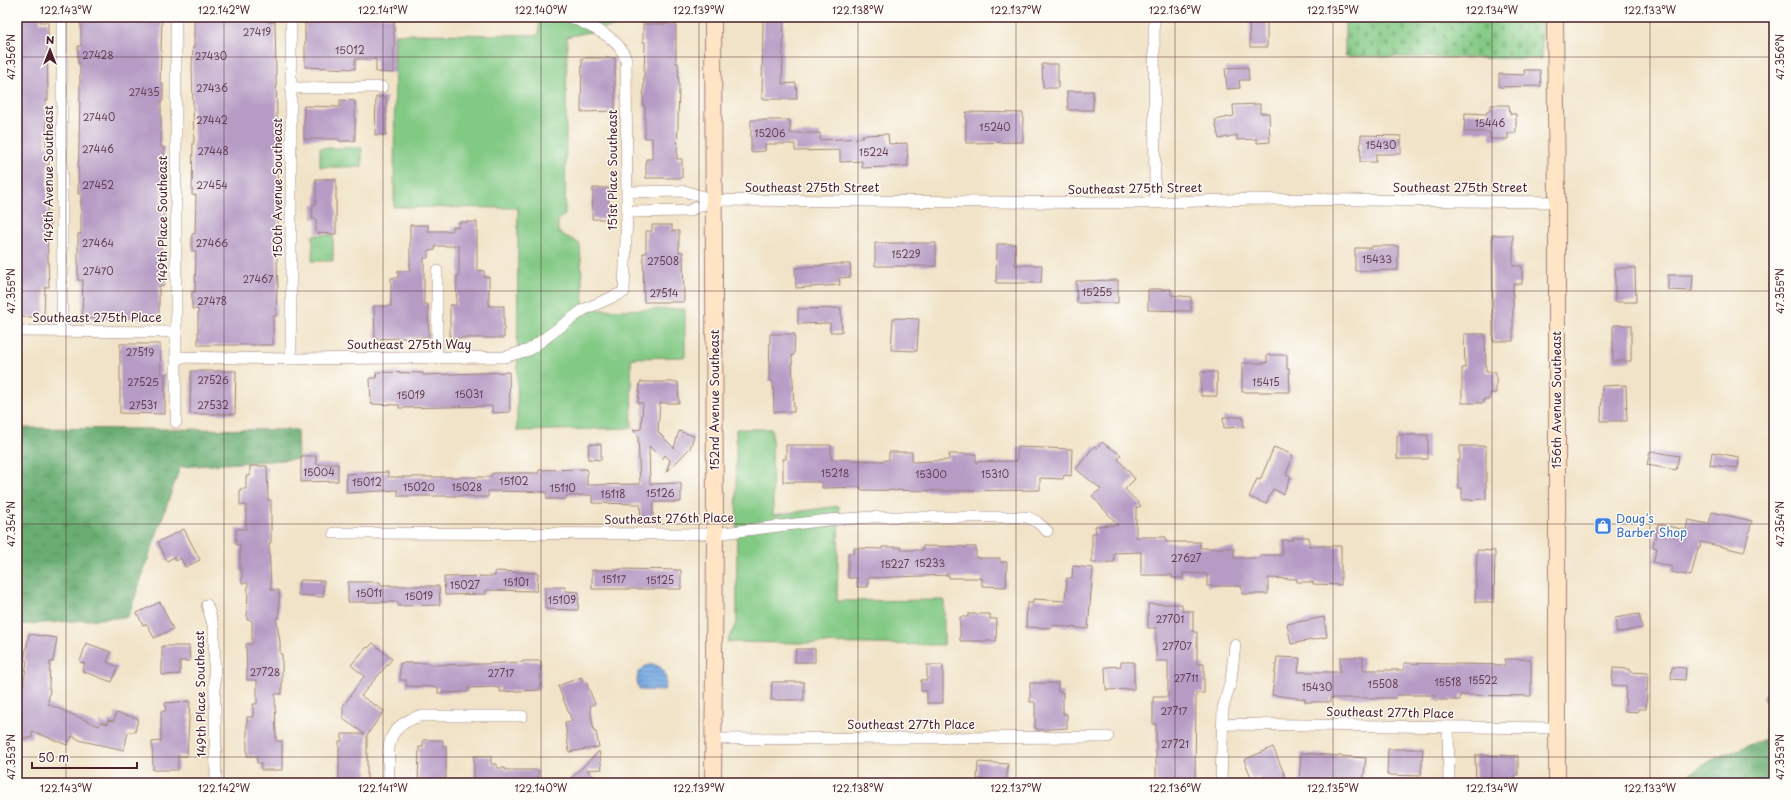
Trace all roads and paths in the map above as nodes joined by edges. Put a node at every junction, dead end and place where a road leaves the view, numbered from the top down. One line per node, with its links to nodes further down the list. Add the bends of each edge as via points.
1 (62, 17): 18 (street, 149th Avenue Southeast)
2 (176, 17): 19 (street, 149th Place Southeast)
3 (291, 17): 9 (street, 150th Avenue Southeast)
4 (571, 17): 10 (street, 151st Place Southeast, via 610,37 622,48 626,59)
5 (713, 17): 11 (street, 152nd Avenue Southeast)
6 (1154, 17): 13 (street)
7 (1555, 17): 12 (street, 156th Avenue Southeast)
8 (382, 87): 9 (street)
9 (291, 88): 21 (street, 150th Avenue Southeast)
10 (627, 192): 11 (street, Southeast 275th Street, via 684,191); 14 (street, 151st Place Southeast)
11 (714, 200): 13 (street, Southeast 275th Street); 14 (street, Southeast 275th Street, via 688,211); 26 (street, 152nd Avenue Southeast)
12 (1557, 202): 13 (street, Southeast 275th Street, via 1253,199); 32 (street, 156th Avenue Southeast)
13 (1155, 203)
14 (627, 212): 16 (street, 151st Place Southeast)
15 (437, 271): 22 (street)
16 (624, 292): 22 (street, Southeast 275th Way, via 584,310 529,350 504,357)
17 (17, 331): 18 (street, Southeast 275th Place)
18 (62, 331): 19 (street, Southeast 275th Place)
19 (176, 332): 20 (street, 149th Place Southeast)
20 (176, 357): 21 (street, Southeast 275th Way); 23 (street, 149th Place Southeast)
21 (292, 359): 22 (street, Southeast 275th Way)
22 (437, 359)
23 (176, 422)
24 (1047, 531): 26 (street, Southeast 276th Place, via 1037,522 1027,518 874,517)
25 (334, 533): 26 (street, Southeast 276th Place)
26 (716, 534): 34 (street, 152nd Avenue Southeast)
27 (207, 605): 35 (street, 149th Place Southeast, via 214,628)
28 (1235, 644): 30 (street)
29 (522, 716): 36 (street, via 420,716 408,720 392,733 389,748)
30 (1222, 724): 31 (street, Southeast 277th Place); 38 (street)
31 (1448, 727): 32 (street, Southeast 277th Place); 39 (street)
32 (1557, 728): 40 (street, 156th Avenue Southeast)
33 (1108, 737): 34 (street, Southeast 277th Place)
34 (714, 739): 37 (street, 152nd Avenue Southeast)
35 (216, 783)
36 (389, 783)
37 (713, 783)
38 (1221, 783)
39 (1449, 783)
40 (1557, 783)

